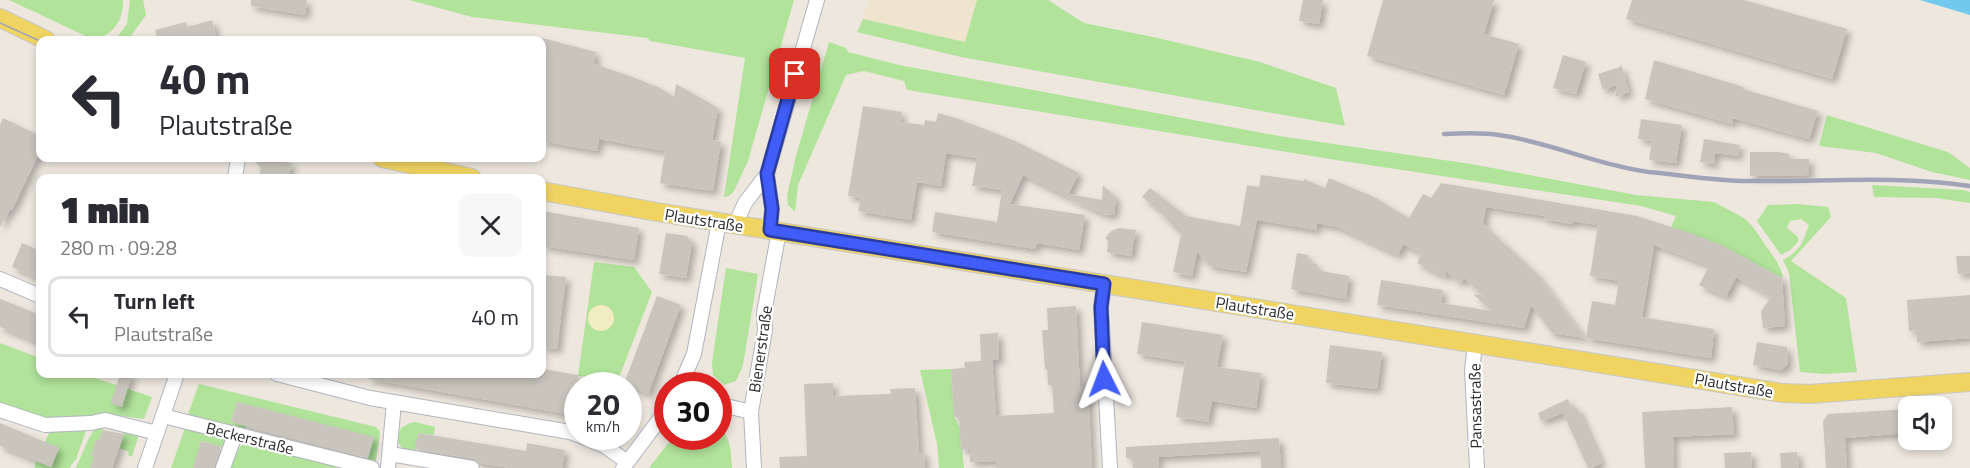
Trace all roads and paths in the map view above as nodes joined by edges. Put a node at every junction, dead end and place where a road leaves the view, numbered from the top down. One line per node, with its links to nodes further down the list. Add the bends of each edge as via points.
1 (817, 0): 6 (street)
2 (0, 18): 3 (main road)
3 (38, 36)
4 (400, 162): 5 (main road)
5 (454, 174)
6 (767, 174): 8 (street); 9 (street, Bienerstraße)
7 (546, 192): 8 (main road, Plautstraße)
8 (727, 224): 9 (main road, Plautstraße); 14 (street)
9 (774, 231): 11 (main road, Plautstraße); 21 (street, Bienerstraße, via 765,330)
10 (0, 279): 12 (street)
11 (1104, 284): 13 (main road, Plautstraße); 35 (street, via 1101,307)
12 (36, 294)
13 (1475, 344): 17 (main road, Plautstraße, via 1782,393); 36 (street, Pansastraße, via 1472,370)
14 (686, 372)
15 (176, 378): 22 (street)
16 (292, 378): 18 (street)
17 (1970, 382)
18 (394, 402): 24 (street); 28 (street)
19 (732, 407): 21 (street)
20 (0, 410): 25 (street, via 45,425 105,420)
21 (751, 412): 34 (street, Bienerstraße)
22 (163, 416): 25 (street); 26 (street, Beckerstraße)
23 (654, 427): 29 (street)
24 (564, 431)
25 (157, 433): 30 (street)
26 (235, 435): 31 (street); 32 (street, Beckerstraße)
27 (609, 450): 29 (street)
28 (389, 461): 33 (street)
29 (625, 465)
30 (145, 468)
31 (223, 468)
32 (372, 468)
33 (472, 468)
34 (754, 468)
35 (1110, 468)
36 (1477, 468)

